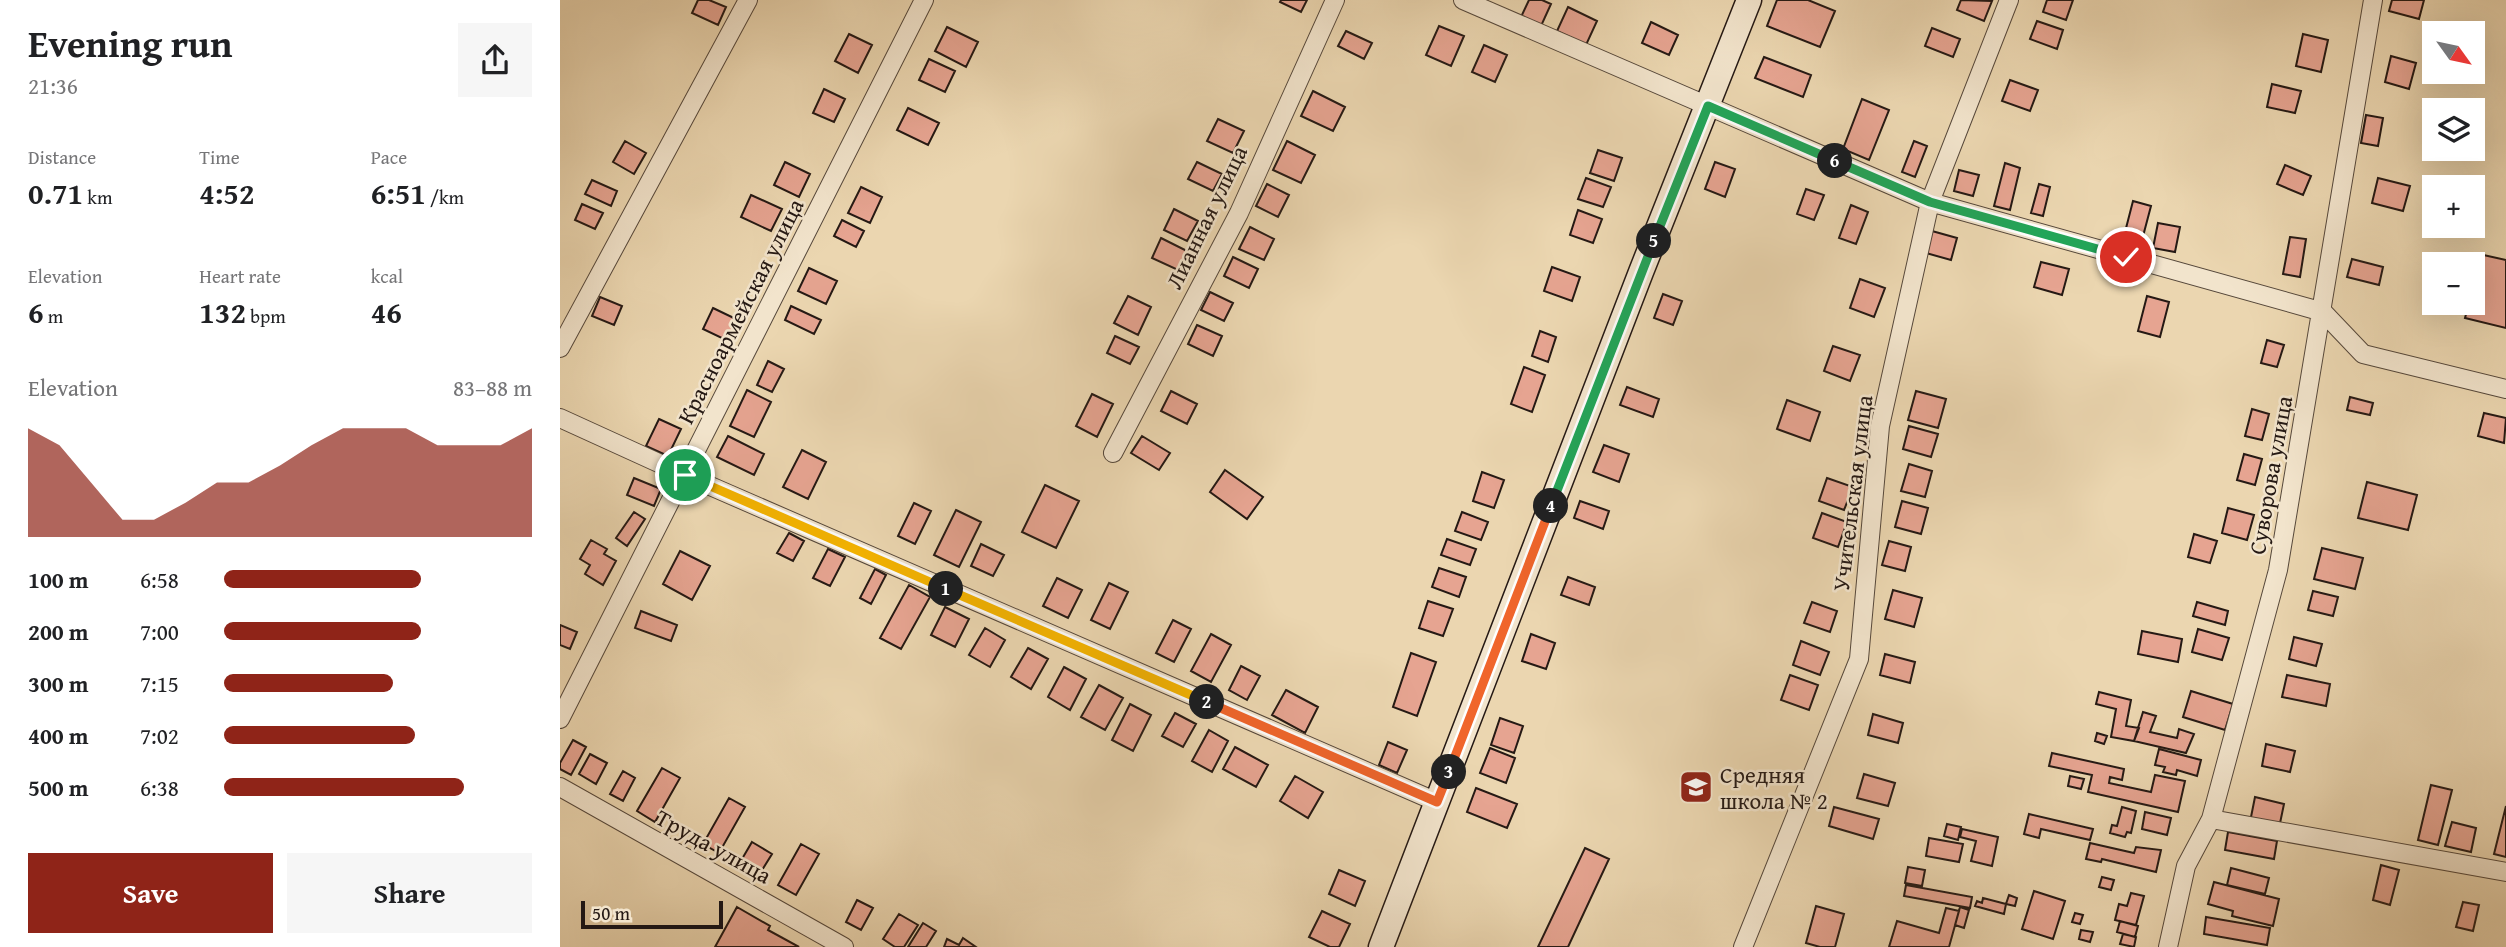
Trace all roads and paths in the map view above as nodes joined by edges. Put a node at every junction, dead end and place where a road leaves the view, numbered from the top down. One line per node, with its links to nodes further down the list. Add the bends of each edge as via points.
1 (748, 0): 11 (street)
2 (924, 0): 15 (street, Красноармейская улица)
3 (1335, 0): 14 (street, Лианная улица, via 1239,213)
4 (1463, 0): 8 (street)
5 (1749, 0): 8 (street)
6 (2009, 0): 9 (street, Учительская улица)
7 (2373, 0): 10 (street, Суворова улица)
8 (1708, 106): 9 (street); 18 (street)
9 (1930, 202): 10 (street); 23 (street, Учительская улица, via 1880,426 1859,659)
10 (2323, 312): 12 (street, via 2363,354); 19 (street, Суворова улица, via 2278,570)
11 (560, 348)
12 (2506, 389)
13 (560, 418): 15 (street)
14 (1114, 453)
15 (685, 475): 16 (street, Красноармейская улица); 18 (street)
16 (560, 719)
17 (560, 787): 21 (street, Труда улица)
18 (1437, 802): 22 (street)
19 (2211, 819): 20 (street); 24 (street, Суворова улица, via 2186,866)
20 (2506, 872)
21 (844, 947)
22 (1381, 947)
23 (1743, 947)
24 (2168, 947)

